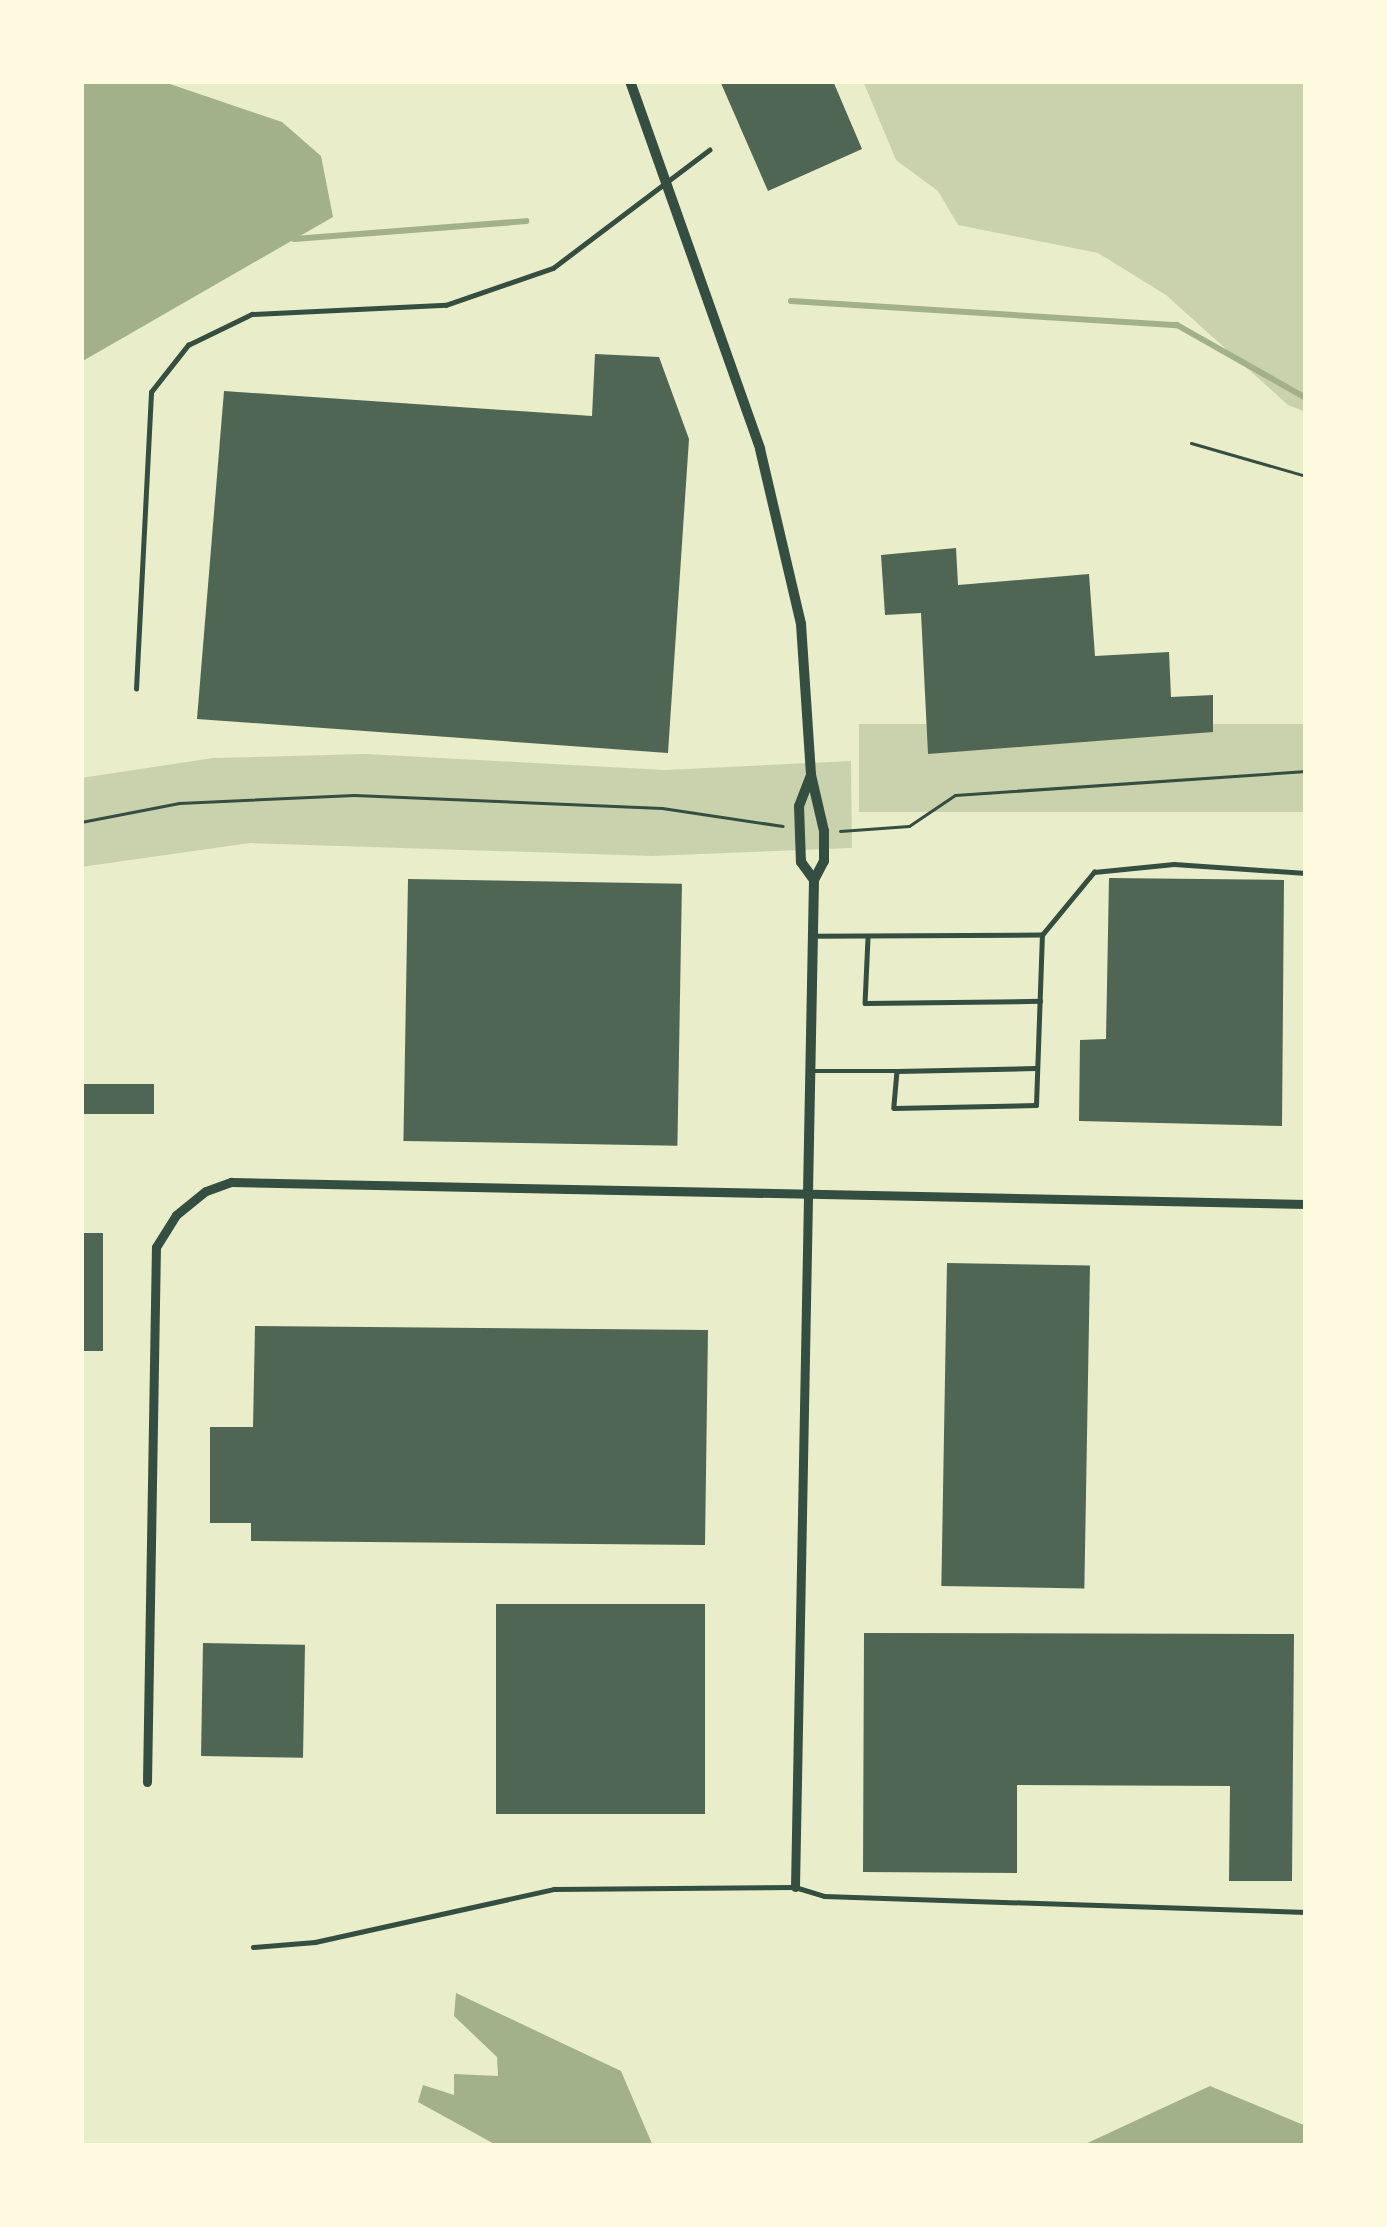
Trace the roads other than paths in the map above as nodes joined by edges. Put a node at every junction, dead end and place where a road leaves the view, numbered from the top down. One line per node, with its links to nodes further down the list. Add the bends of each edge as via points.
1 (630, 81): 3 (street)
2 (709, 150): 3 (lane)
3 (665, 178): 4 (lane, via 553,268 446,305 252,314 188,344 151,392); 5 (street, via 784,536 802,624)
4 (136, 689)
5 (811, 775): 7 (street, via 824,831); 7 (street, via 800,832 801,862)
6 (1306, 873): 8 (lane, via 1174,864 1094,872)
7 (814, 880): 9 (street)
8 (1042, 935): 10 (lane); 11 (lane)
9 (813, 936): 10 (lane); 13 (street)
10 (868, 936): 11 (lane, via 865,1003)
11 (1040, 1001): 12 (lane)
12 (1037, 1068): 14 (lane); 14 (lane, via 1036,1105 894,1108)
13 (810, 1071): 14 (lane); 15 (street)
14 (897, 1071)
15 (808, 1196): 16 (street); 17 (street, via 231,1182 183,1207 156,1247); 18 (street)
16 (1306, 1204)
17 (147, 1782)
18 (795, 1887): 19 (lane, via 824,1896); 20 (lane, via 554,1889 315,1942)
19 (1306, 1912)
20 (253, 1946)

